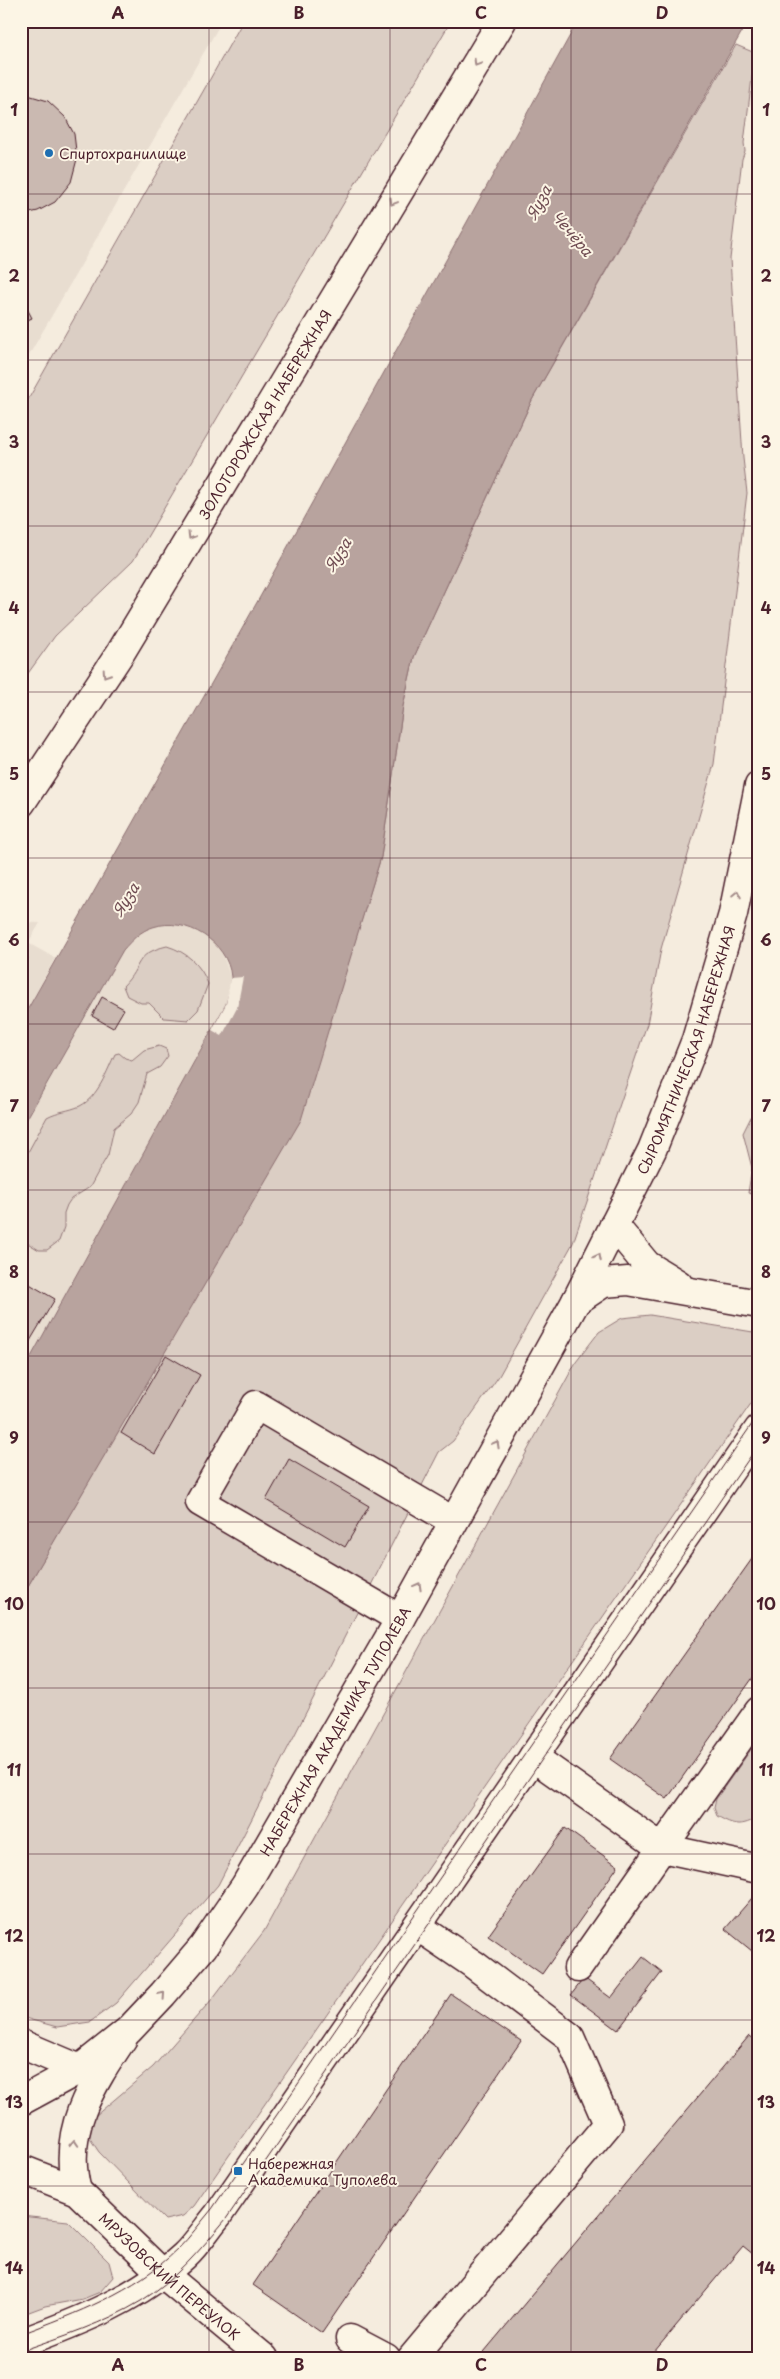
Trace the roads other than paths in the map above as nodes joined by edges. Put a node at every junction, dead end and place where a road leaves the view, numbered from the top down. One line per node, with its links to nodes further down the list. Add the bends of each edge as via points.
1 (502, 21): 3 (main road, ЗОЛОТОРОЖСКАЯ НАБЕРЕЖНАЯ, one-way to 3, via 121,652)
2 (759, 786): 4 (main road, СЫРОМЯТНИЧЕСКАЯ НАБЕРЕЖНАЯ, one-way to 2, via 652,1150 696,1040 733,914)
3 (21, 803)
4 (614, 1224): 5 (main road, via 647,1265); 6 (main road, СЫРОМЯТНИЧЕСКАЯ НАБЕРЕЖНАЯ, one-way to 4)
5 (690, 1292): 6 (main road, via 628,1281 603,1283); 7 (main road)
6 (576, 1301): 9 (main road, НАБЕРЕЖНАЯ АКАДЕМИКА ТУПОЛЕВА, one-way to 6)
7 (759, 1304)
8 (759, 1429): 12 (main road)
9 (454, 1521): 10 (main road, НАБЕРЕЖНАЯ АКАДЕМИКА ТУПОЛЕВА, one-way to 9); 10 (main road, via 256,1405 200,1502)
10 (400, 1619): 17 (main road, НАБЕРЕЖНАЯ АКАДЕМИКА ТУПОЛЕВА, one-way to 10, via 203,1947 245,1886)
11 (759, 1711): 13 (main road)
12 (533, 1757): 13 (main road); 15 (main road)
13 (662, 1848): 14 (main road); 16 (main road)
14 (759, 1869)
15 (417, 1926): 23 (main road, via 218,2215 185,2255); 28 (main road, via 570,2037 608,2124)
16 (578, 1968)
17 (129, 2030): 19 (main road, НАБЕРЕЖНАЯ АКАДЕМИКА ТУПОЛЕВА); 22 (main road, one-way to 17, via 72,2171 75,2131 82,2106 96,2078)
18 (21, 2044): 19 (main road)
19 (80, 2069): 20 (main road, НАБЕРЕЖНАЯ АКАДЕМИКА ТУПОЛЕВА)
20 (21, 2101)
21 (21, 2170): 22 (main road, МРУЗОВСКИЙ ПЕРЕУЛОК)
22 (77, 2191): 23 (main road, МРУЗОВСКИЙ ПЕРЕУЛОК)
23 (163, 2274): 25 (main road, via 104,2310); 26 (main road, МРУЗОВСКИЙ ПЕРЕУЛОК)
24 (350, 2339): 27 (main road)
25 (21, 2343)
26 (263, 2357)
27 (386, 2358)
28 (412, 2358)

